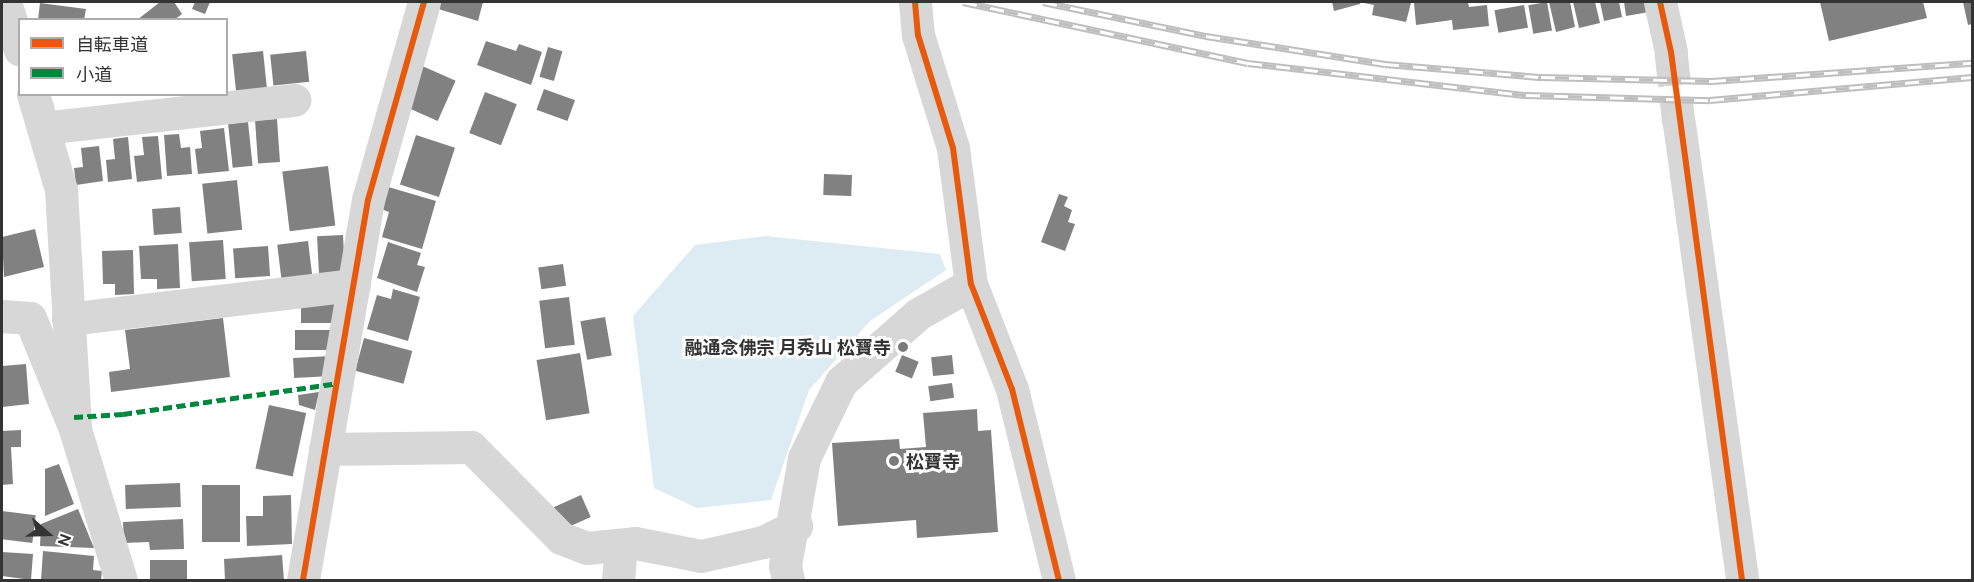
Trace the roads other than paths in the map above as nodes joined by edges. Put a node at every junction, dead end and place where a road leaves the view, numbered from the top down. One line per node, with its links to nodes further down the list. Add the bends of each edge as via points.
1 (5, 2): 5 (street)
2 (424, 2): 12 (street, via 390,110 368,200)
3 (915, 2): 11 (street, via 918,34 953,148)
4 (1660, 2): 6 (street)
5 (18, 44)
6 (1671, 52)
7 (34, 96): 10 (street)
8 (294, 100): 10 (street)
9 (1679, 124): 24 (street)
10 (43, 128): 14 (street, via 61,190)
11 (971, 284): 17 (street, via 918,314 841,382 804,458); 23 (street, via 1012,389)
12 (354, 285): 14 (street); 16 (street)
13 (2, 316): 15 (street, via 30,318)
14 (68, 319): 15 (street)
15 (75, 429): 20 (street)
16 (325, 449): 18 (street, via 471,447 561,538 587,548); 21 (street)
17 (796, 526): 18 (street, via 763,542 701,556 634,543); 19 (street)
18 (621, 546): 22 (street)
19 (782, 575)
20 (121, 580)
21 (303, 580)
22 (618, 580)
23 (1059, 580)
24 (1742, 580)

